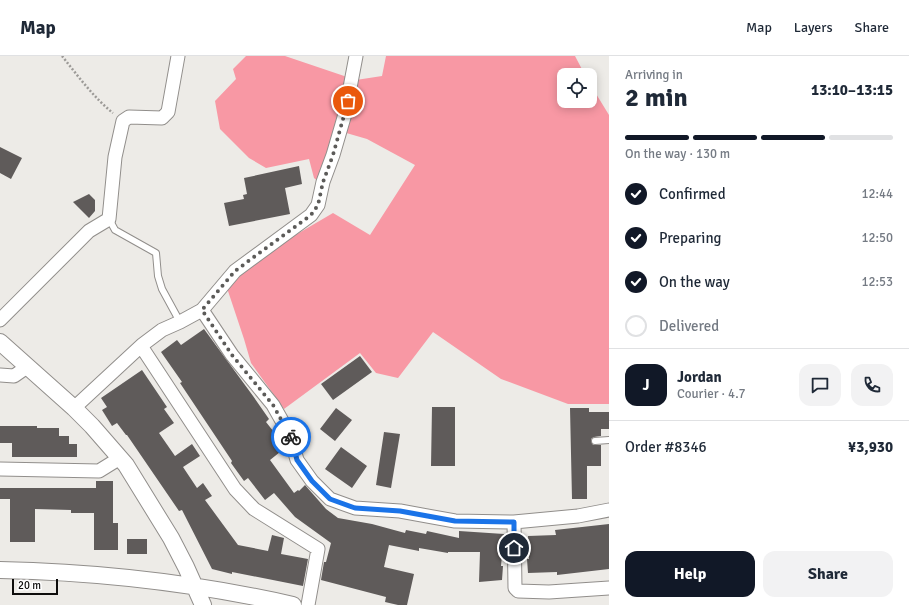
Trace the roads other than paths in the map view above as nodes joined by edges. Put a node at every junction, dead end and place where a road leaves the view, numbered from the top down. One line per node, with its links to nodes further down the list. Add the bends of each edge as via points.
1 (178, 56): 3 (street, via 168,112 162,118 128,117 123,121 115,157)
2 (356, 56): 4 (street, via 345,114 318,205 311,215 235,271)
3 (110, 220): 5 (street, via 89,231); 6 (lane, via 115,230 156,253 162,290)
4 (202, 310): 6 (street); 17 (street, via 232,355 273,405 290,435 297,460 312,481 330,499 355,508 400,511 455,521)
5 (0, 320)
6 (180, 322): 8 (street, via 162,330)
7 (0, 342): 9 (street)
8 (141, 346): 11 (street); 23 (street, via 235,489 254,509 318,549)
9 (27, 367): 10 (street, via 14,376); 11 (street)
10 (0, 375)
11 (74, 408): 14 (street)
12 (609, 440): 13 (lane)
13 (595, 441)
14 (120, 458): 15 (street, via 100,471); 19 (street, via 171,538)
15 (0, 468)
16 (609, 510): 17 (street, via 578,516)
17 (514, 522): 20 (street, via 515,588 518,591 549,592)
18 (0, 570): 19 (street, via 80,573)
19 (195, 586): 21 (street); 22 (street)
20 (609, 588)
21 (203, 605)
22 (293, 605)
23 (308, 605)

